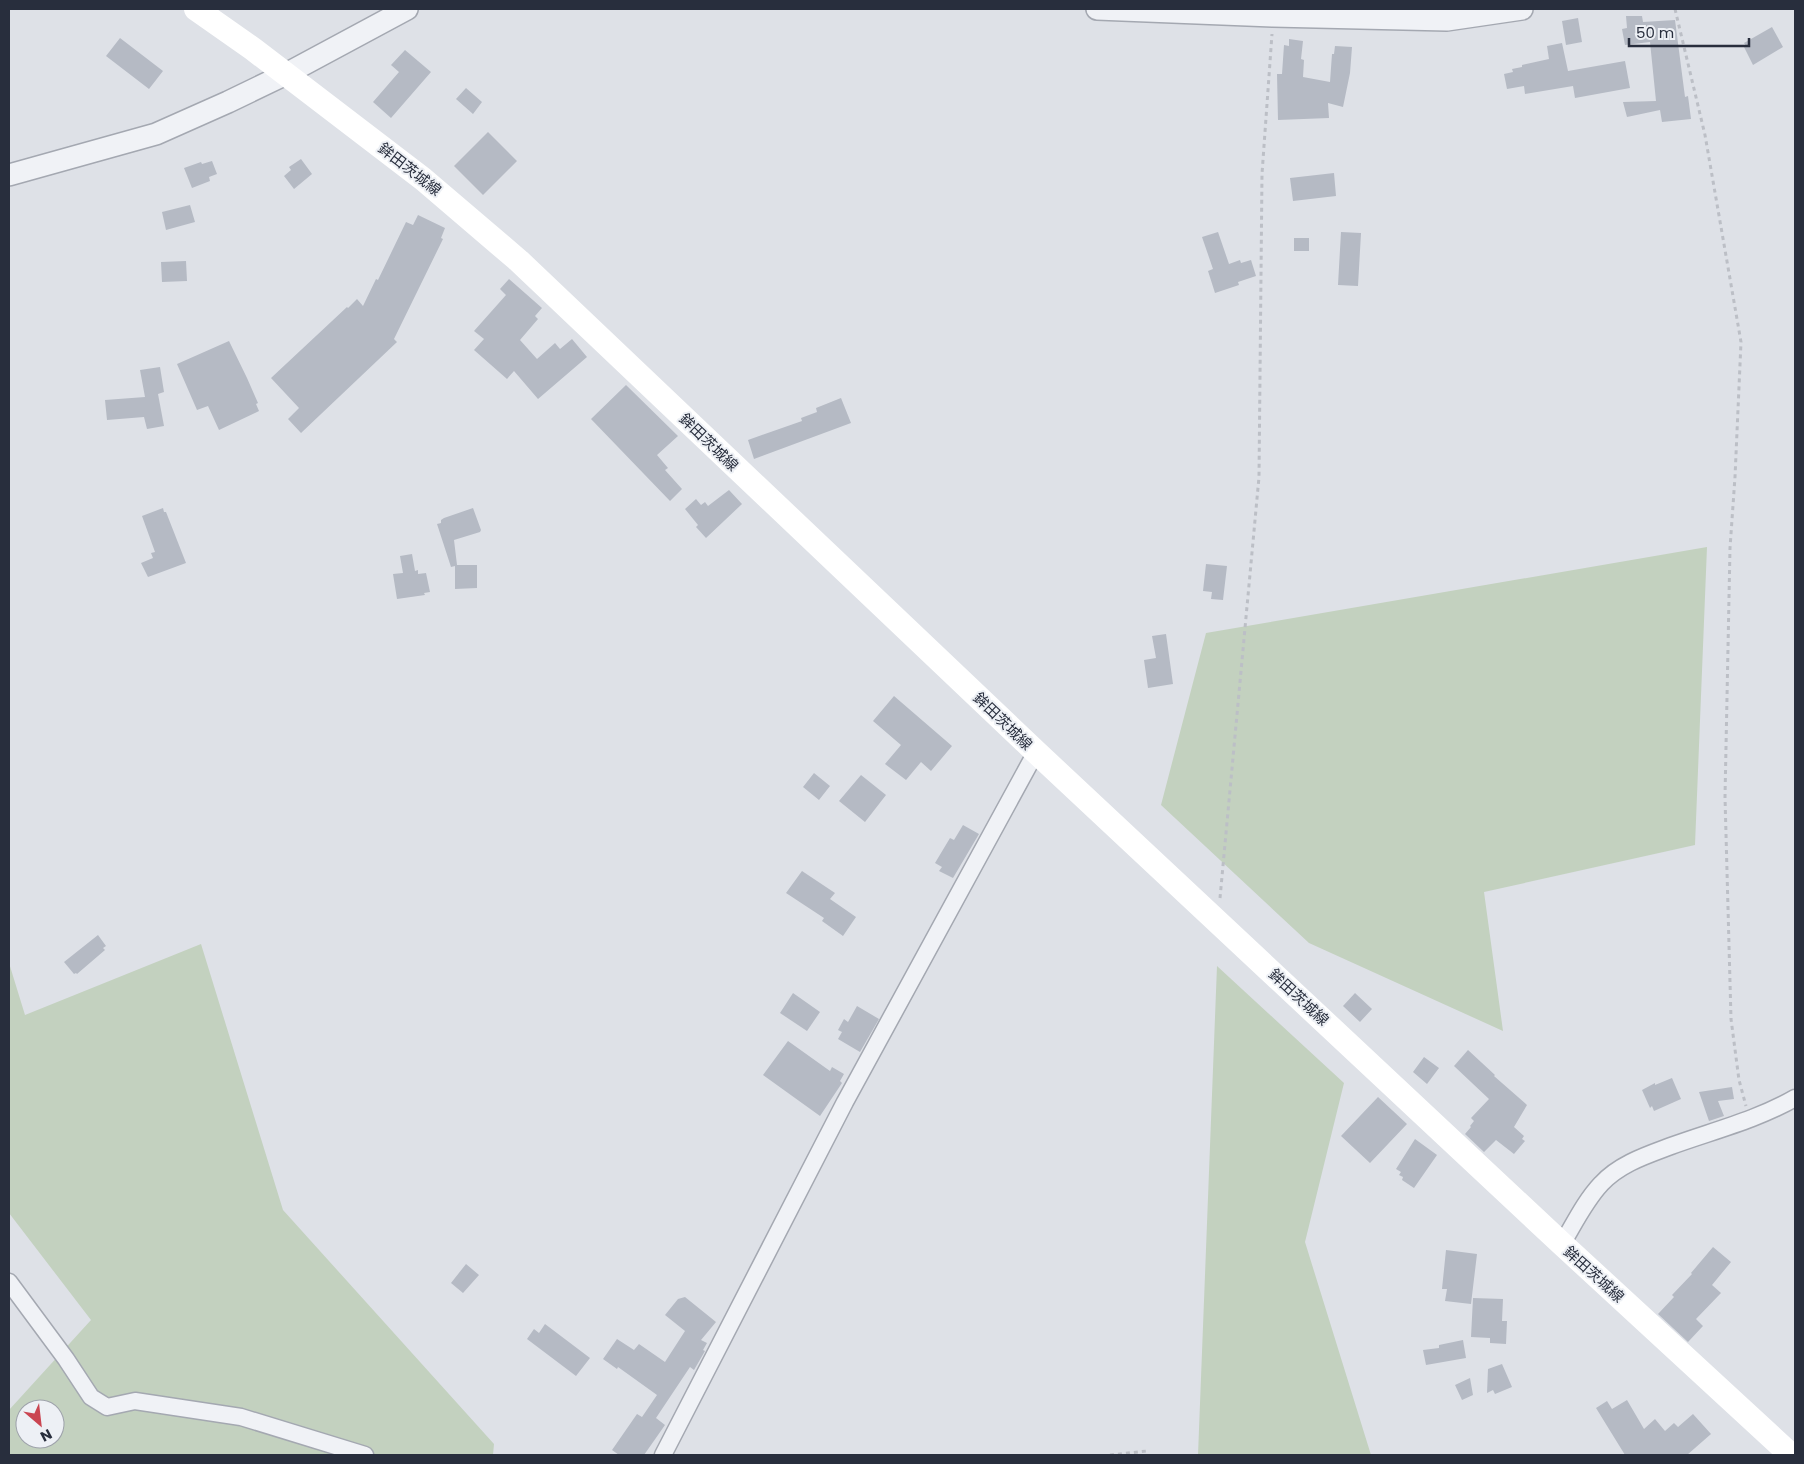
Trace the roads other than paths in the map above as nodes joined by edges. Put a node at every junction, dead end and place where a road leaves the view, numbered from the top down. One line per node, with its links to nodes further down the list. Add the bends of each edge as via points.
1 (196, 9): 5 (main road, 鉾田茨城線)
2 (407, 9): 5 (street)
3 (1097, 9): 4 (street, via 1447,20)
4 (1522, 9)
5 (286, 74): 6 (street, via 156,134); 7 (main road, 鉾田茨城線, via 423,179 519,260)
6 (9, 175)
7 (1036, 752): 9 (main road, 鉾田茨城線); 12 (street, via 845,1102)
8 (1795, 1098): 9 (street, via 1749,1119 1625,1165 1602,1183)
9 (1562, 1244): 13 (main road, 鉾田茨城線)
10 (9, 1282): 11 (street, via 92,1397 106,1406 135,1400 240,1417)
11 (365, 1455)
12 (663, 1455)
13 (1791, 1455)

